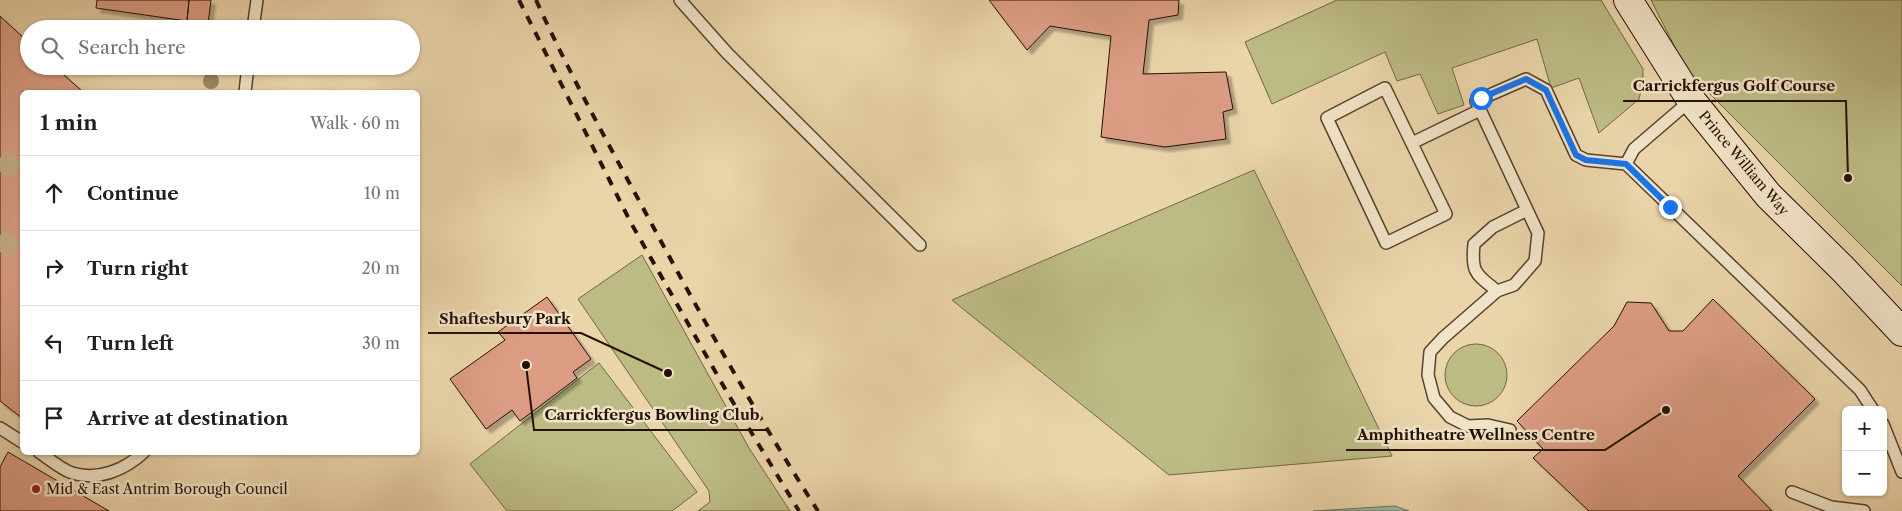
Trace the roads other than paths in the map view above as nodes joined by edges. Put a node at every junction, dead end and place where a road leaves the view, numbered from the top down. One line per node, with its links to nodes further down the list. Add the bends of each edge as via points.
1 (257, 0): 4 (lane)
2 (680, 0): 12 (lane, via 727,53)
3 (1628, 0): 7 (street, Prince William Way)
4 (254, 20)
5 (247, 75): 6 (lane)
6 (245, 90)
7 (1691, 100): 10 (lane, via 1634,149); 14 (street, Prince William Way, via 1768,195)
8 (1480, 110): 9 (lane); 10 (lane, via 1476,101 1526,79 1546,90 1576,155 1586,160); 11 (lane)
9 (1412, 143): 9 (lane, via 1446,214 1386,243 1327,118 1385,88)
10 (1626, 164): 15 (lane, via 1860,390)
11 (1527, 210): 13 (lane, via 1538,233 1535,261 1514,285); 13 (lane, via 1493,227 1474,244 1472,261 1478,275)
12 (920, 245)
13 (1498, 291): 17 (lane, via 1430,352 1428,375 1434,398 1450,417 1468,426 1488,425)
14 (1902, 332)
15 (1870, 406)
16 (0, 428): 19 (lane)
17 (1510, 430)
18 (1887, 434): 22 (lane)
19 (20, 441)
20 (44, 455): 21 (lane, via 71,473 94,476 115,470)
21 (141, 455)
22 (1902, 472)
23 (1792, 492): 24 (lane, via 1831,506)
24 (1864, 511)

